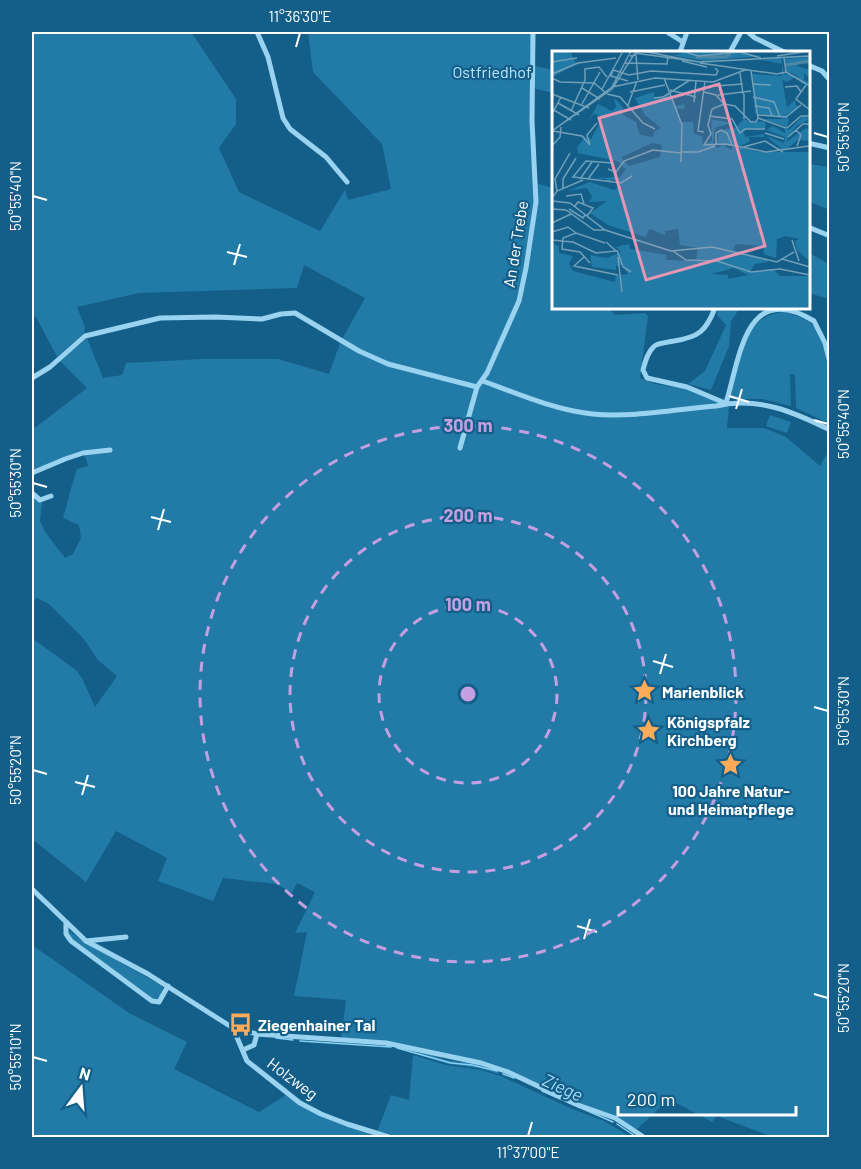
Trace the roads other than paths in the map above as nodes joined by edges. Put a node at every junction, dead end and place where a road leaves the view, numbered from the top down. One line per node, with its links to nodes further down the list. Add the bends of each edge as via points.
1 (257, 32): 17 (street, via 268,57 283,118)
2 (533, 32): 23 (street, An der Trebe, via 536,202 519,301)
3 (667, 32): 7 (street)
4 (687, 32): 7 (street)
5 (741, 32): 9 (street)
6 (748, 32): 10 (street)
7 (683, 42): 8 (street)
8 (680, 51)
9 (731, 51)
10 (781, 51)
11 (810, 66): 12 (street)
12 (822, 71): 13 (street); 14 (street)
13 (830, 73)
14 (830, 80)
15 (810, 143): 16 (street)
16 (829, 148)
17 (347, 182)
18 (810, 228): 19 (street)
19 (830, 236)
20 (714, 309): 25 (street, via 699,334 652,348 643,370 647,378 687,387)
21 (830, 363): 25 (street, via 814,321 791,311 773,310 750,326 743,340)
22 (32, 378): 24 (street, via 85,336 160,318 262,320 295,313 388,364)
23 (483, 381): 24 (street, An der Trebe); 25 (street, via 590,414)
24 (477, 387): 27 (street, An der Trebe)
25 (726, 404): 26 (street, via 771,406)
26 (830, 430)
27 (460, 448)
28 (110, 450): 29 (street, via 74,456)
29 (32, 473)
30 (32, 493): 31 (street, via 40,500)
31 (51, 496)
32 (32, 889): 33 (street)
33 (66, 924): 35 (street); 36 (street, via 71,941 152,1001 159,1002)
34 (126, 938): 35 (street)
35 (86, 941): 36 (street)
36 (168, 986): 37 (street)
37 (234, 1028): 38 (street); 39 (street, Holzweg)
38 (258, 1034): 39 (street, via 254,1045); 41 (street, via 386,1043 481,1064 615,1118)
39 (243, 1050): 40 (street, Holzweg, via 251,1064 306,1107)
40 (393, 1137)
41 (645, 1137)

